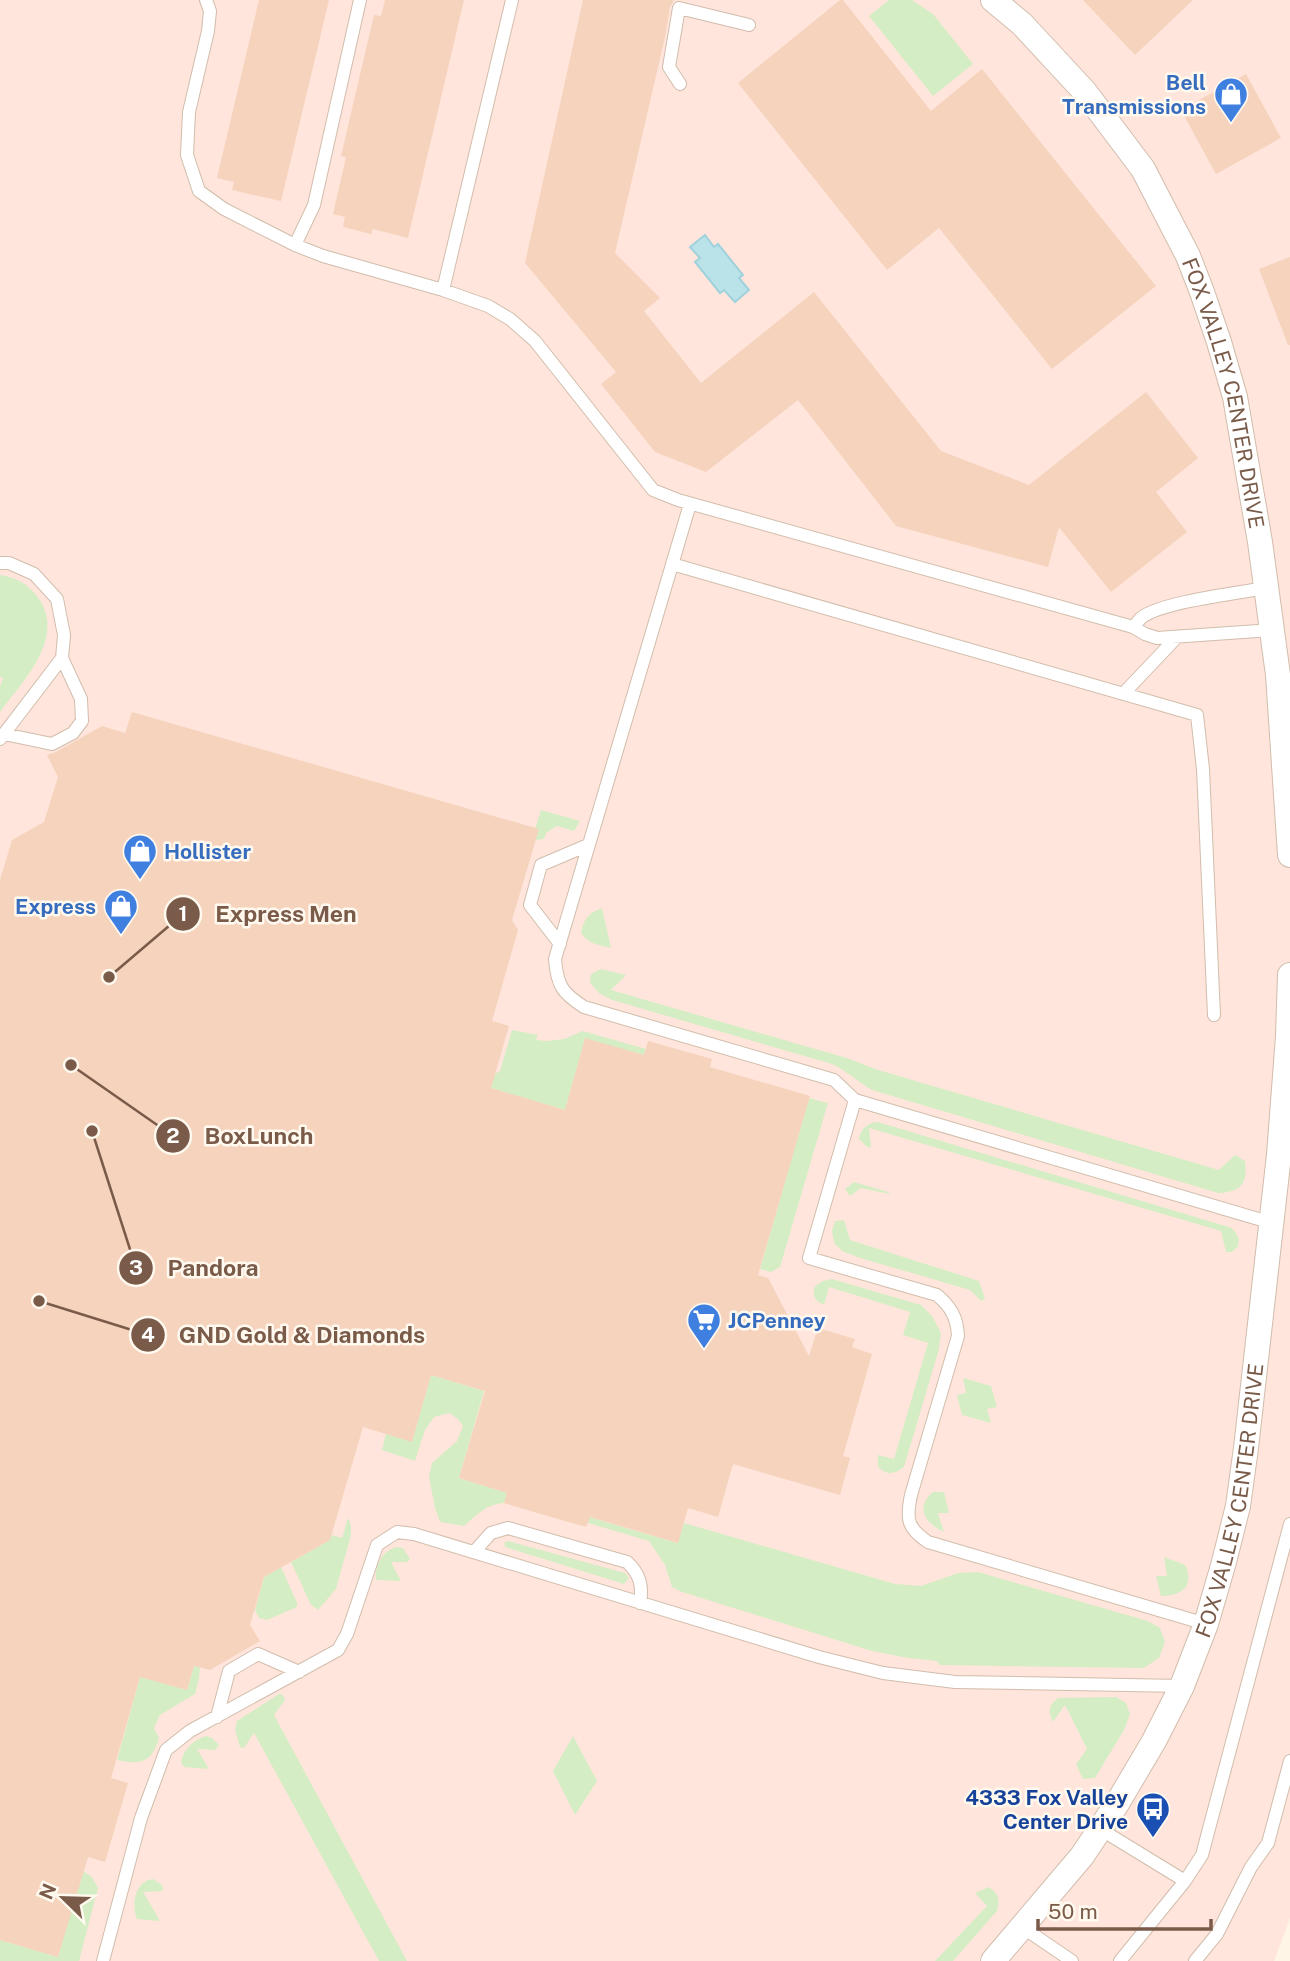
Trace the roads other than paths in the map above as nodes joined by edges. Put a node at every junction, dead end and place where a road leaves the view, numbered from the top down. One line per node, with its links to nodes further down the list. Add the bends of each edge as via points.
1 (206, 0): 7 (lane, via 208,31 189,112 187,155 199,191)
2 (360, 0): 7 (lane, via 314,205)
3 (512, 0): 8 (lane)
4 (993, 0): 12 (street, FOX VALLEY CENTER DRIVE, via 1022,24 1085,92 1143,169 1188,256 1235,397)
5 (749, 25): 6 (lane, via 679,8 669,67)
6 (680, 84)
7 (295, 245): 8 (lane)
8 (443, 290): 9 (lane, via 510,318 535,341 653,490)
9 (690, 503): 11 (lane); 13 (lane)
10 (0, 563): 16 (lane, via 34,574 57,599 64,635)
11 (672, 564): 17 (lane); 21 (lane)
12 (1266, 588): 13 (lane, via 1154,611); 14 (street, FOX VALLEY CENTER DRIVE)
13 (1133, 627): 15 (lane, via 1157,638)
14 (1273, 629): 15 (lane); 19 (street, FOX VALLEY CENTER DRIVE)
15 (1177, 637): 17 (lane)
16 (62, 659): 18 (lane); 18 (lane, via 82,699 82,721 73,733 52,744)
17 (1124, 694): 24 (lane, via 1197,715)
18 (2, 736)
19 (1288, 783): 20 (street, FOX VALLEY CENTER DRIVE)
20 (1289, 842)
21 (589, 845): 22 (lane); 22 (lane, via 541,865 530,905)
22 (560, 944): 25 (lane, via 555,959 560,987 584,1007 834,1080)
23 (1290, 975): 26 (street, FOX VALLEY CENTER DRIVE)
24 (1214, 1015)
25 (855, 1100): 26 (lane); 30 (lane, via 809,1258 936,1295 957,1320 958,1336 911,1495 910,1525 928,1542)
26 (1272, 1223): 30 (street, FOX VALLEY CENTER DRIVE, via 1238,1506)
27 (1290, 1524): 36 (lane, via 1202,1855)
28 (474, 1552): 29 (lane); 29 (lane, via 491,1533 508,1528 627,1562 635,1569 642,1589); 31 (lane, via 397,1532 377,1545 338,1650)
29 (640, 1603): 32 (lane, via 883,1673 955,1682)
30 (1206, 1624): 32 (street, FOX VALLEY CENTER DRIVE)
31 (299, 1672): 33 (lane); 33 (lane, via 258,1654 229,1671)
32 (1182, 1686): 35 (street, FOX VALLEY CENTER DRIVE)
33 (217, 1717): 38 (lane, via 166,1751 141,1818)
34 (1290, 1760): 42 (lane, via 1268,1843 1217,1934)
35 (1100, 1829): 36 (lane); 37 (street, FOX VALLEY CENTER DRIVE)
36 (1185, 1881): 41 (lane)
37 (1023, 1927): 39 (street, FOX VALLEY CENTER DRIVE); 40 (lane)
38 (103, 1961)
39 (993, 1961)
40 (1072, 1961)
41 (1121, 1961)
42 (1195, 1961)

